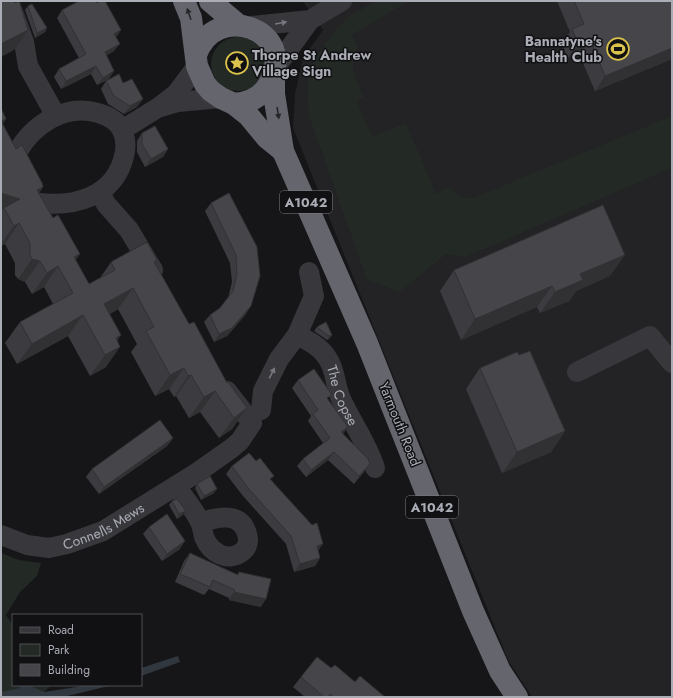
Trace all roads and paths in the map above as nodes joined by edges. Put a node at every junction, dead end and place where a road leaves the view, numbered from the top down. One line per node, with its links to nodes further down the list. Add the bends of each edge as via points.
1 (9, 1): 11 (street, via 24,42 28,66)
2 (184, 1): 7 (highway, Yarmouth Road / A1042, one-way to 2, via 191,18)
3 (210, 1): 6 (highway, Yarmouth Road / A1042)
4 (342, 1): 5 (street)
5 (310, 20): 6 (street, one-way to 5); 8 (street)
6 (244, 25): 7 (highway, via 226,24 211,31 199,45); 8 (highway, Yarmouth Road / A1042, via 261,31 268,39 273,49)
7 (196, 60): 9 (highway, Yarmouth Road / A1042, via 205,84); 10 (street, via 176,94)
8 (275, 71): 9 (highway, via 267,88 258,97 243,103); 13 (highway, Yarmouth Road / A1042, one-way to 13, via 274,94)
9 (227, 101): 10 (street, via 178,102); 13 (highway, Yarmouth Road / A1042, via 248,115 267,138)
10 (159, 107): 12 (street)
11 (56, 116): 12 (street, via 71,111 93,111 106,115); 14 (street, via 28,136)
12 (122, 130): 15 (street, via 126,142 122,164 116,176)
13 (283, 151): 28 (highway, Yarmouth Road / A1042, via 367,343 473,611 500,671)
14 (18, 154)
15 (100, 193): 16 (street, via 65,204); 18 (street, via 106,204 130,230)
16 (39, 203)
17 (309, 272): 19 (street, Connells Mews, via 314,296)
18 (162, 285)
19 (297, 335): 23 (street, Connells Mews, via 292,363 275,398); 24 (street, The Copse, via 318,346 329,359 340,398 364,440)
20 (672, 363): 21 (street, via 650,336)
21 (577, 372)
22 (218, 377): 23 (street)
23 (256, 416): 25 (street, Connells Mews, via 240,441)
24 (375, 468)
25 (176, 486): 26 (street); 27 (street, Connells Mews, via 103,531 67,544 49,548 27,545)
26 (201, 523)
27 (1, 535)
28 (517, 697)

